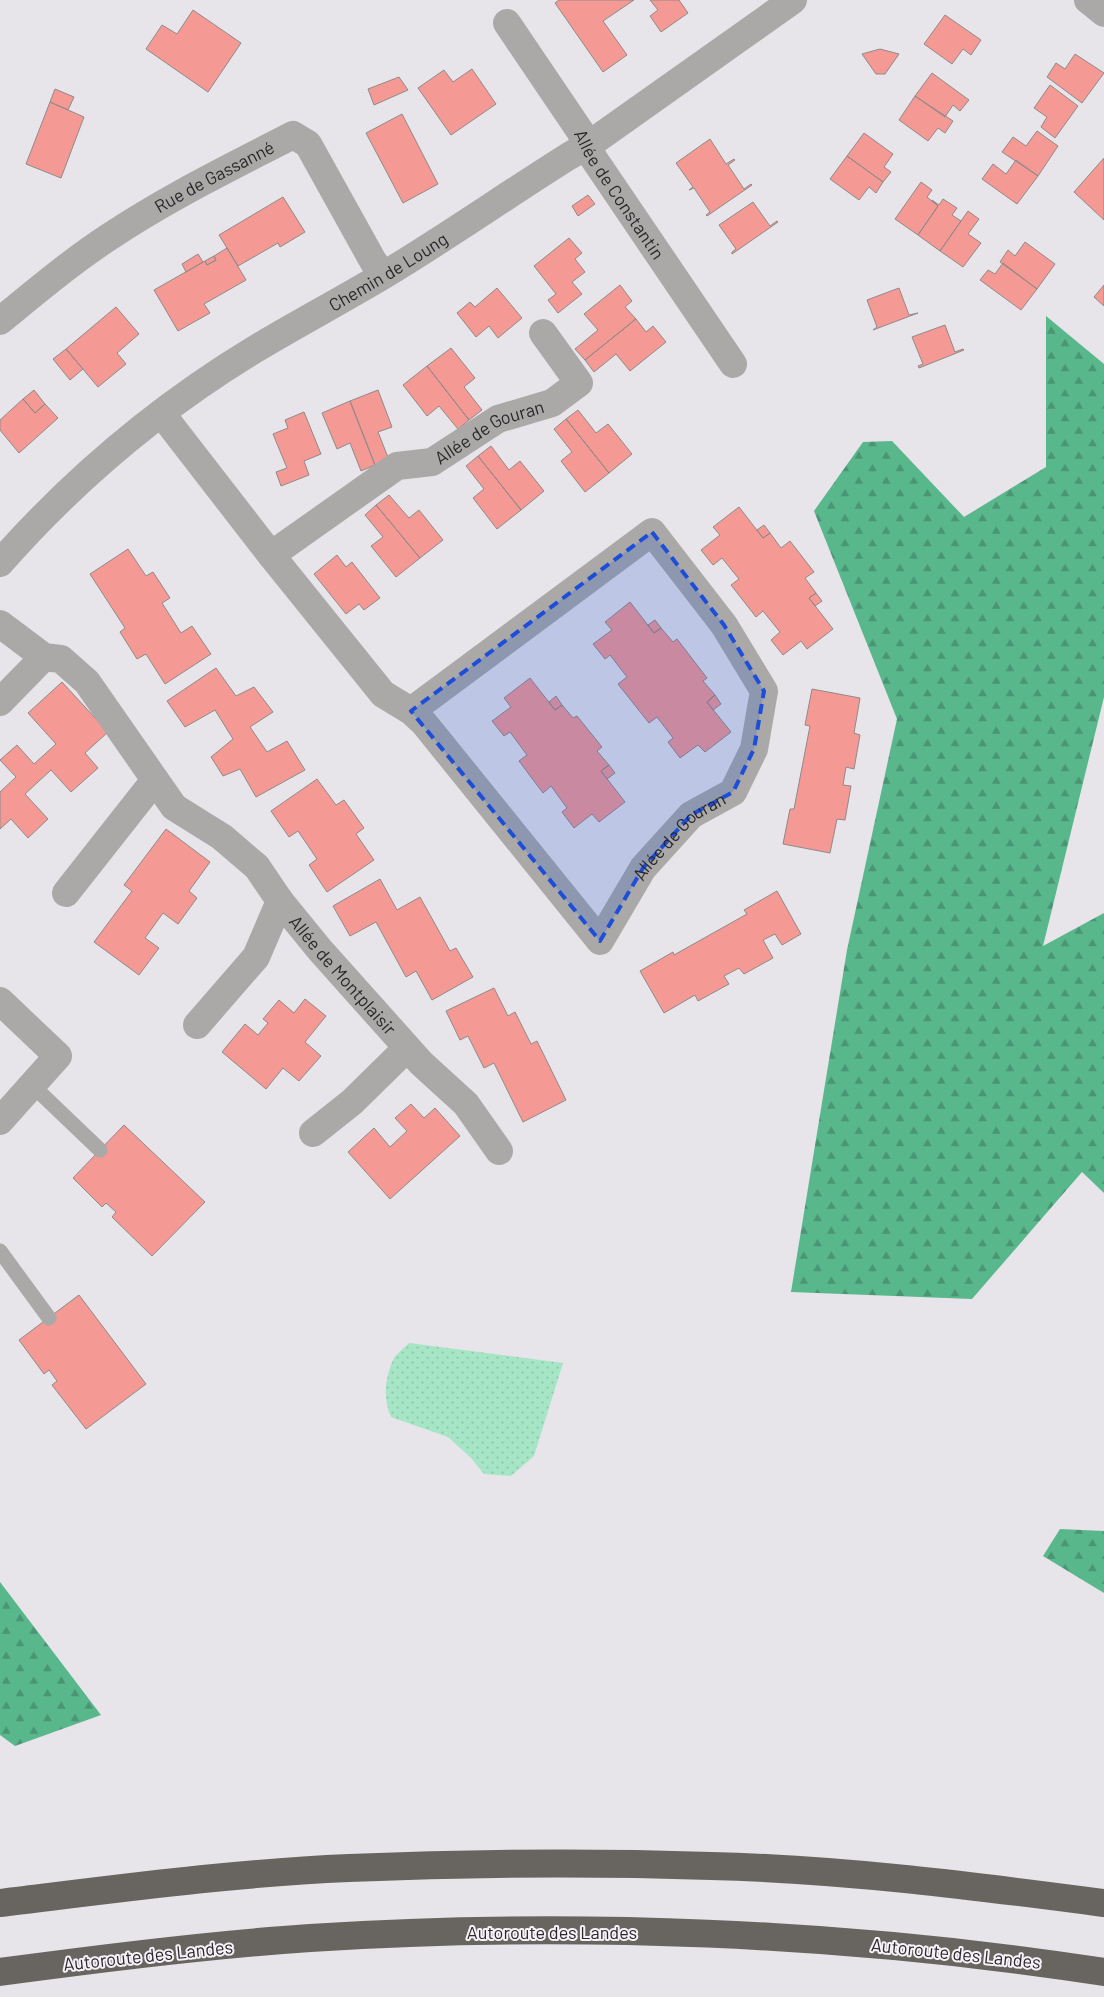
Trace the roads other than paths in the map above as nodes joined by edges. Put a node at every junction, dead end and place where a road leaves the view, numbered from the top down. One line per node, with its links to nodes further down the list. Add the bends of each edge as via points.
1 (793, 0): 5 (street, Chemin de Loung)
2 (1088, 0): 3 (street)
3 (1104, 12)
4 (506, 23): 5 (street, Allée de Constantin)
5 (587, 146): 6 (street, Chemin de Loung); 9 (street, Allée de Constantin)
6 (383, 275): 7 (street, Rue de Gassanné, via 308,144 293,135 200,182 110,236); 10 (street, Chemin de Loung, via 256,348)
7 (0, 321)
8 (543, 333): 11 (street, Allée de Gouran, via 579,383 552,403 498,419 432,462 397,466)
9 (733, 364)
10 (161, 413): 11 (street, Allée de Gouran); 12 (street, Chemin de Loung, via 57,502)
11 (271, 555): 16 (street, Allée de Gouran, via 383,694)
12 (0, 563)
13 (0, 624): 14 (street, Allée de Montplaisir)
14 (44, 657): 15 (street); 17 (street, Allée de Montplaisir, via 61,659 87,682)
15 (0, 702)
16 (411, 711): 16 (street, Allée de Gouran, via 600,941 643,868 691,815 733,792 754,749 764,691 724,625 652,532)
17 (155, 780): 18 (street); 19 (street, Allée de Montplaisir, via 174,806 222,837 257,867)
18 (66, 893)
19 (280, 901): 21 (street, Allée de Montplaisir, via 256,958); 22 (street, Allée de Montplaisir)
20 (0, 1000): 23 (street, via 58,1056)
21 (197, 1025)
22 (407, 1048): 25 (street, Allée de Montplaisir, via 352,1102); 27 (street, Allée de Montplaisir, via 466,1104)
23 (32, 1085): 24 (street); 26 (lane)
24 (0, 1120)
25 (313, 1133)
26 (100, 1150)
27 (499, 1151)
28 (0, 1251): 29 (lane)
29 (49, 1318)
30 (0, 1903): 31 (highway, via 159,1883 347,1868 525,1863 713,1866 885,1877)
31 (1104, 1903)
32 (0, 1972): 33 (highway, Autoroute des Landes, via 123,1955 310,1938 551,1930 858,1943 1042,1962)
33 (1104, 1972)

